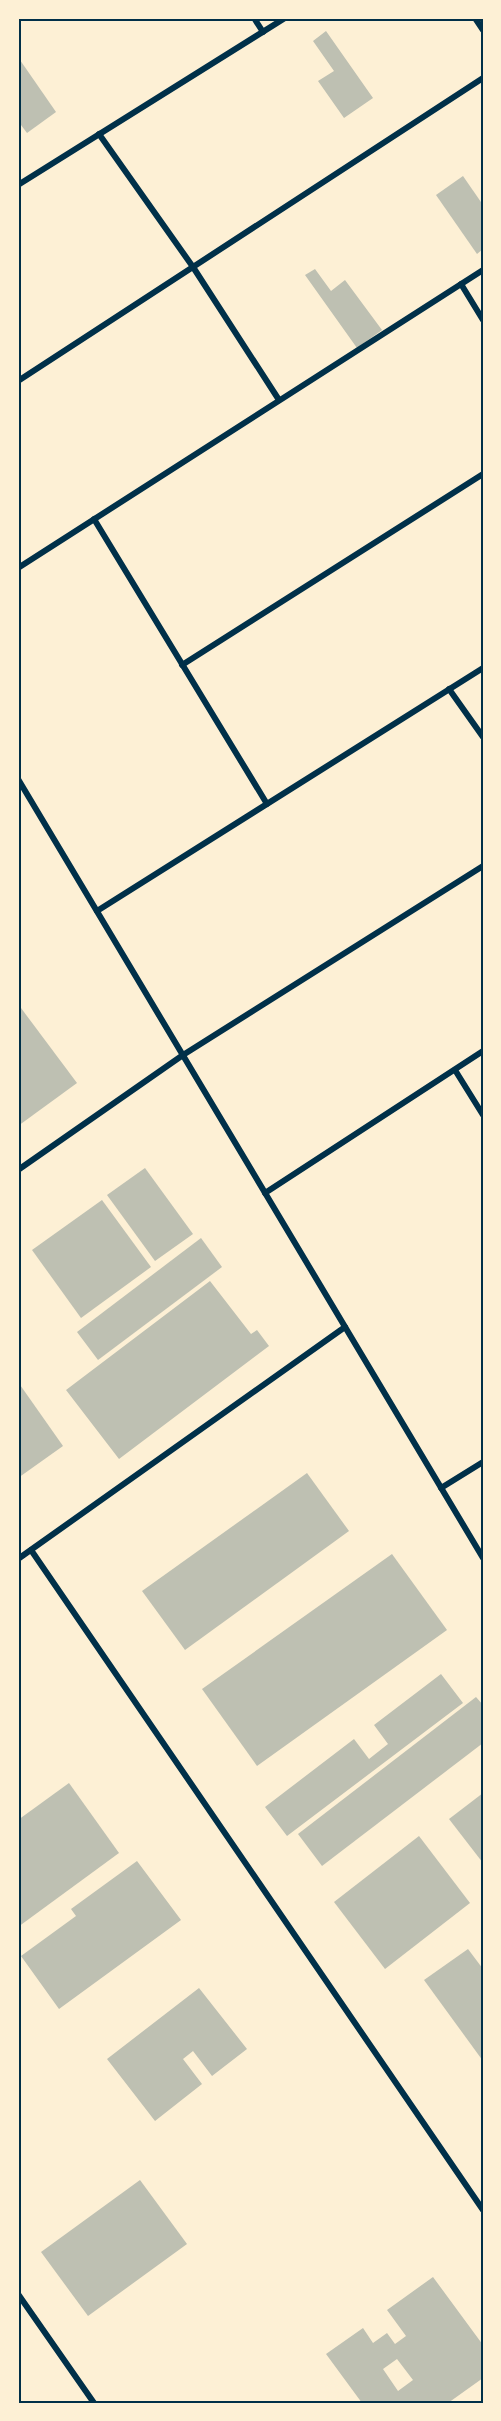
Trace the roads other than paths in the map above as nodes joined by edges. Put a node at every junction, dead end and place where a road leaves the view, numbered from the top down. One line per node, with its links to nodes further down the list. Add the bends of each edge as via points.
1 (254, 18): 5 (street)
2 (285, 18): 5 (street)
3 (475, 18): 4 (street)
4 (483, 30)
5 (262, 32): 7 (street)
6 (483, 78): 9 (street)
7 (99, 134): 8 (street); 9 (street)
8 (18, 185)
9 (193, 267): 13 (street); 14 (street)
10 (483, 270): 11 (street)
11 (461, 284): 12 (street); 14 (street)
12 (483, 320)
13 (18, 381)
14 (279, 400): 16 (street)
15 (483, 474): 18 (street)
16 (94, 519): 17 (street); 18 (street)
17 (18, 568)
18 (183, 665): 23 (street)
19 (483, 668): 20 (street)
20 (449, 689): 21 (street); 23 (street)
21 (483, 737)
22 (18, 779): 25 (street)
23 (267, 804): 25 (street)
24 (483, 866): 27 (street)
25 (97, 911): 27 (street)
26 (483, 1051): 28 (street)
27 (183, 1055): 30 (street); 31 (street)
28 (455, 1070): 29 (street); 31 (street)
29 (483, 1115)
30 (18, 1170)
31 (265, 1193): 32 (street)
32 (345, 1327): 34 (street); 35 (street)
33 (483, 1462): 34 (street)
34 (441, 1488): 36 (street)
35 (31, 1550): 37 (street); 38 (street)
36 (483, 1558)
37 (18, 1559)
38 (483, 2210)
39 (18, 2294): 40 (street)
40 (94, 2403)

